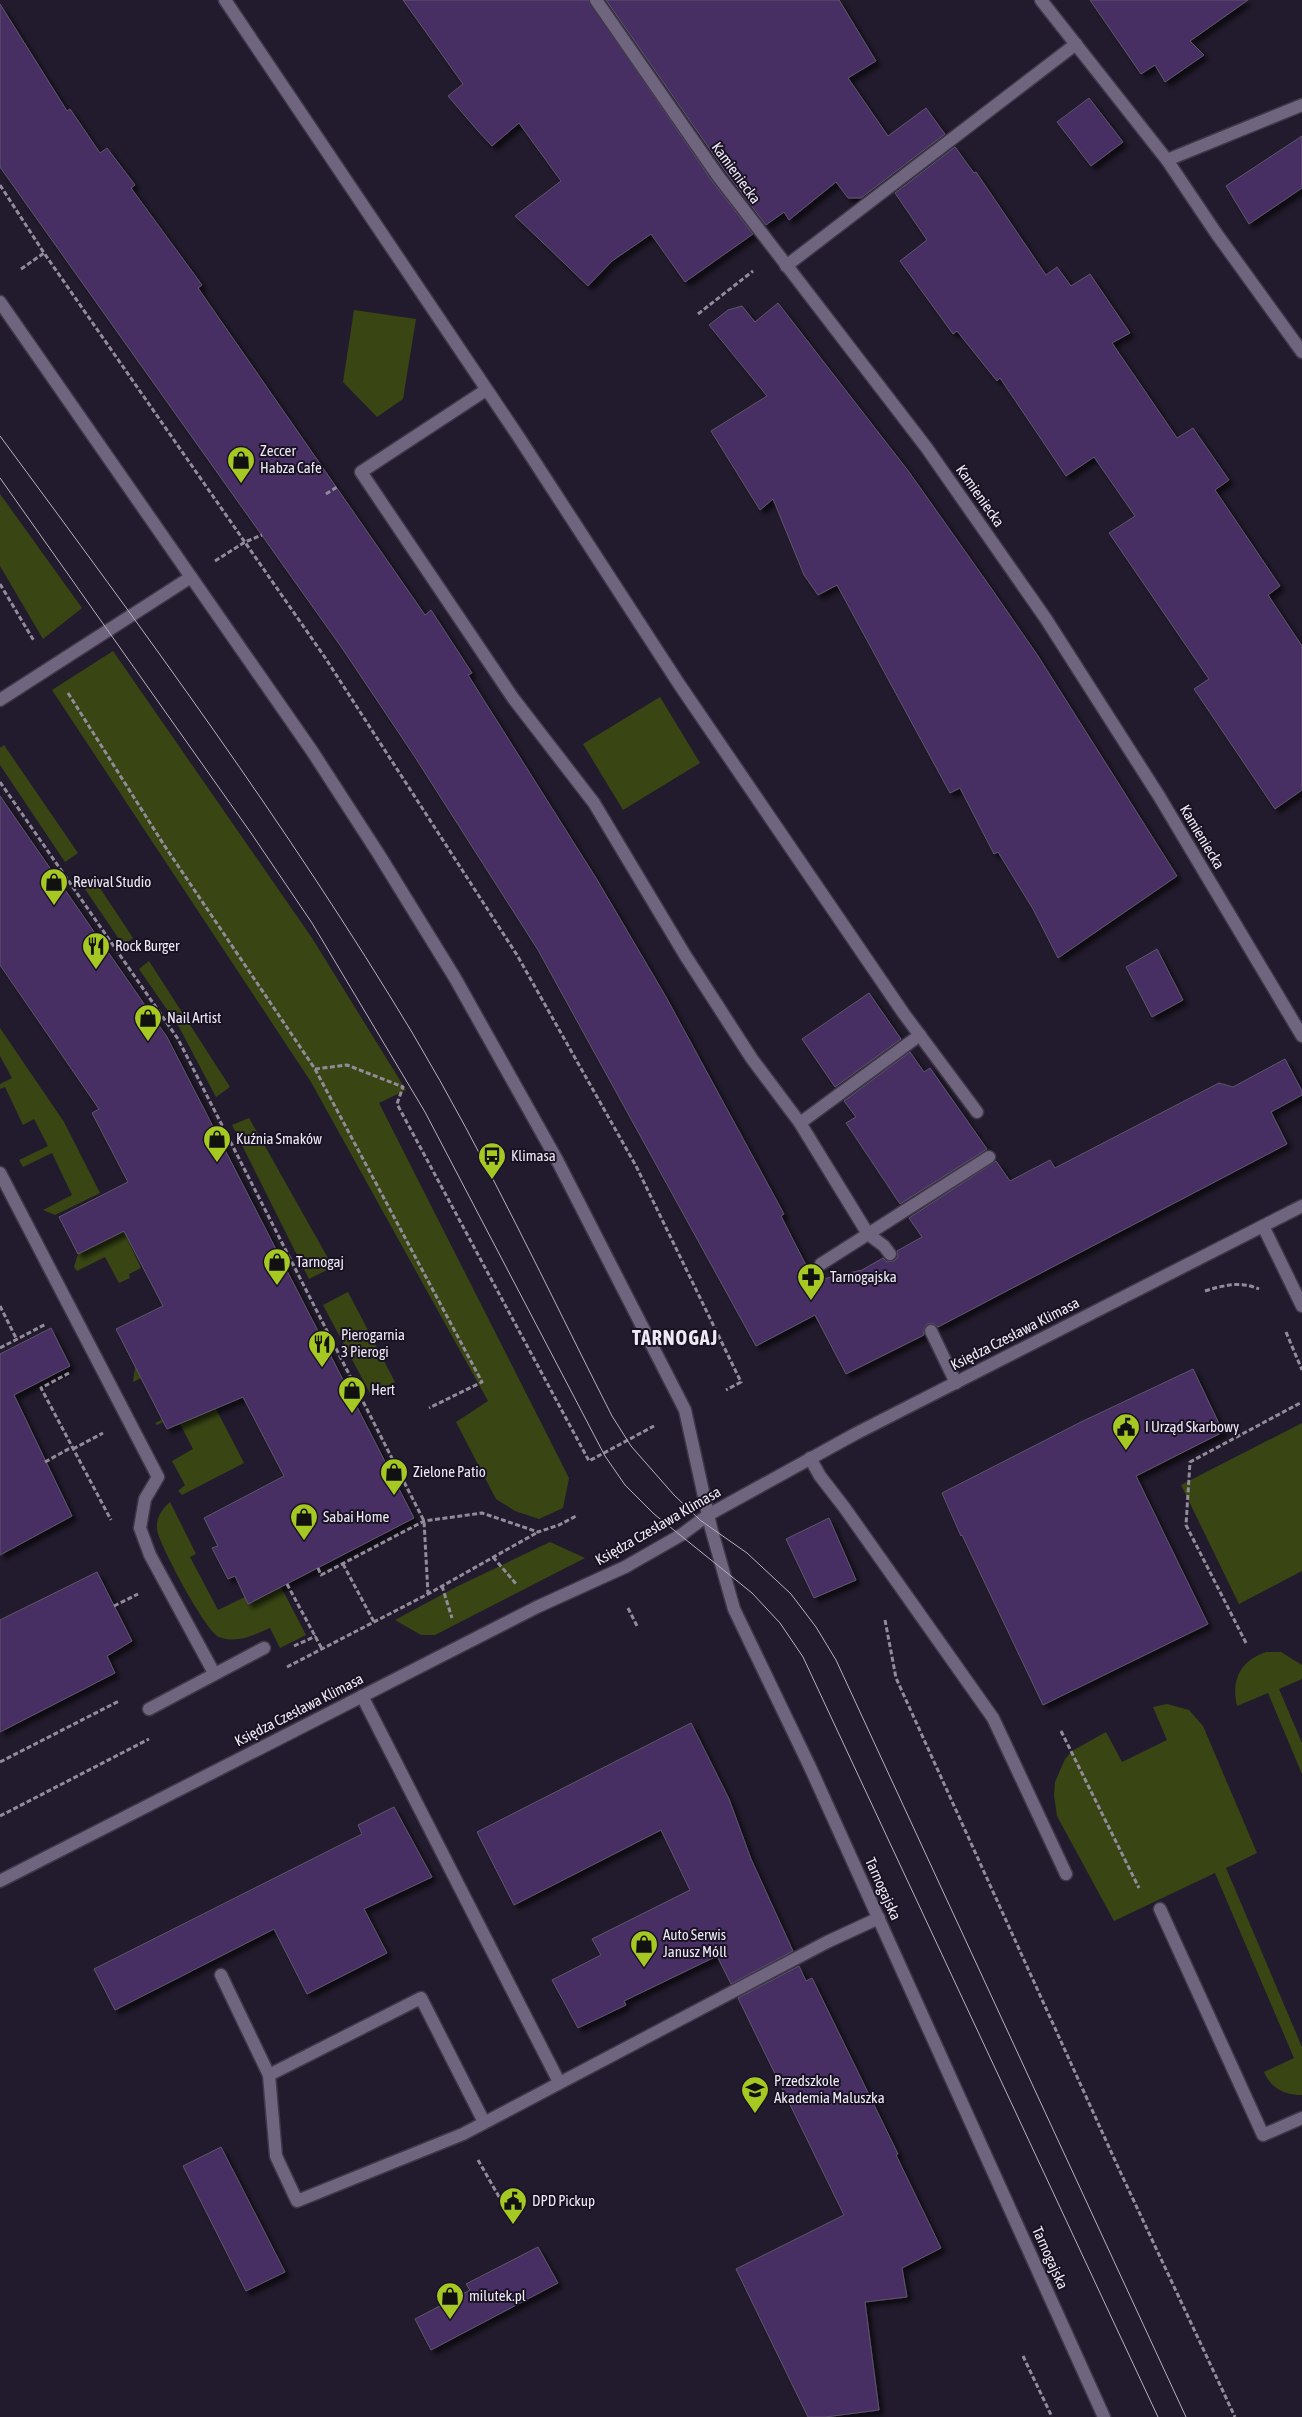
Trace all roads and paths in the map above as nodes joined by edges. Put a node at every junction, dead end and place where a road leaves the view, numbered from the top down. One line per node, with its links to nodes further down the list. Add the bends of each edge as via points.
1 (225, 0): 15 (street)
2 (596, 0): 9 (street, Kamieniecka, via 718,176)
3 (1041, 0): 4 (street)
4 (1076, 44): 6 (street); 10 (street)
5 (1302, 105): 6 (street)
6 (1167, 160): 14 (street)
7 (0, 186): 8 (path)
8 (44, 253): 11 (path); 17 (path)
9 (777, 253): 10 (street, Kamieniecka); 13 (path)
10 (786, 266): 24 (street, Kamieniecka, via 926,447 1046,619 1158,796)
11 (20, 269)
12 (0, 302): 18 (street, Tarnogajska)
13 (698, 314)
14 (1302, 352)
15 (486, 390): 23 (street, via 679,684); 27 (street, via 361,472 513,698 594,804 752,1059)
16 (262, 535): 17 (path)
17 (245, 542): 18 (path); 48 (path, via 324,656 517,955 636,1166 741,1382)
18 (190, 577): 20 (street); 55 (street, Tarnogajska, via 312,751 455,978 556,1160 685,1410)
19 (0, 584): 20 (path)
20 (51, 668): 21 (street); 25 (path, via 169,853)
21 (0, 700)
22 (0, 782): 57 (path, via 178,1039)
23 (920, 1035): 26 (street); 27 (street)
24 (1302, 1036)
25 (315, 1070): 50 (path, via 482,1382); 51 (path, via 347,1065 403,1087 397,1104 590,1461)
26 (977, 1112)
27 (800, 1123): 32 (street)
28 (989, 1157): 32 (street)
29 (0, 1173): 39 (street)
30 (1302, 1206): 31 (street, Księdza Czesława Klimasa)
31 (1263, 1226): 38 (street); 47 (street, Księdza Czesława Klimasa)
32 (868, 1234): 33 (street); 34 (street)
33 (890, 1254)
34 (821, 1264)
35 (1261, 1290): 36 (path, via 1247,1284 1234,1284)
36 (1197, 1294)
37 (0, 1306): 40 (path)
38 (1302, 1306)
39 (72, 1311): 43 (path); 45 (street)
40 (2, 1314): 43 (path)
41 (1285, 1329): 46 (path)
42 (931, 1331): 47 (street)
43 (17, 1340): 44 (path)
44 (0, 1348)
45 (96, 1359): 52 (path, via 41,1388); 72 (street, via 158,1477 145,1499 140,1528 150,1555)
46 (1302, 1370)
47 (956, 1383): 53 (street, Księdza Czesława Klimasa)
48 (726, 1390)
49 (1302, 1402): 69 (path, via 1190,1462 1186,1525)
50 (429, 1408)
51 (654, 1426)
52 (72, 1447): 54 (path); 58 (path)
53 (810, 1458): 55 (street, Księdza Czesława Klimasa); 61 (street)
54 (45, 1462)
55 (708, 1515): 73 (street, Księdza Czesława Klimasa, via 625,1567); 81 (street, Tarnogajska, via 734,1609)
56 (576, 1516): 59 (path)
57 (424, 1522): 59 (path, via 482,1513); 60 (path); 65 (path)
58 (115, 1528)
59 (538, 1532): 65 (path)
60 (343, 1564): 62 (path, via 321,1575); 65 (path, via 374,1622)
61 (887, 1567): 78 (street, via 993,1718); 92 (path, via 883,1606 896,1678 1118,2168)
62 (318, 1568)
63 (287, 1584): 71 (path)
64 (139, 1593): 66 (path)
65 (428, 1594)
66 (114, 1606)
67 (628, 1608): 68 (path)
68 (637, 1626)
69 (1246, 1643)
70 (264, 1648): 72 (street)
71 (322, 1649)
72 (214, 1674): 75 (street)
73 (362, 1696): 79 (street, Księdza Czesława Klimasa); 84 (street)
74 (124, 1698): 77 (path)
75 (149, 1709)
76 (1061, 1731): 80 (path, via 1142,1895)
77 (0, 1762)
78 (1066, 1874)
79 (0, 1881)
80 (1160, 1909): 85 (street, via 1263,2135)
81 (879, 1918): 84 (street); 91 (street, Tarnogajska)
82 (221, 1976): 83 (street)
83 (269, 2075): 86 (street, via 421,1998); 87 (street, via 276,2156 297,2201)
84 (559, 2082): 86 (street)
85 (1302, 2118)
86 (484, 2122): 87 (street)
87 (463, 2134): 88 (path)
88 (510, 2216)
89 (1024, 2356): 90 (path)
90 (1052, 2417)
91 (1104, 2417)
92 (1235, 2417)

